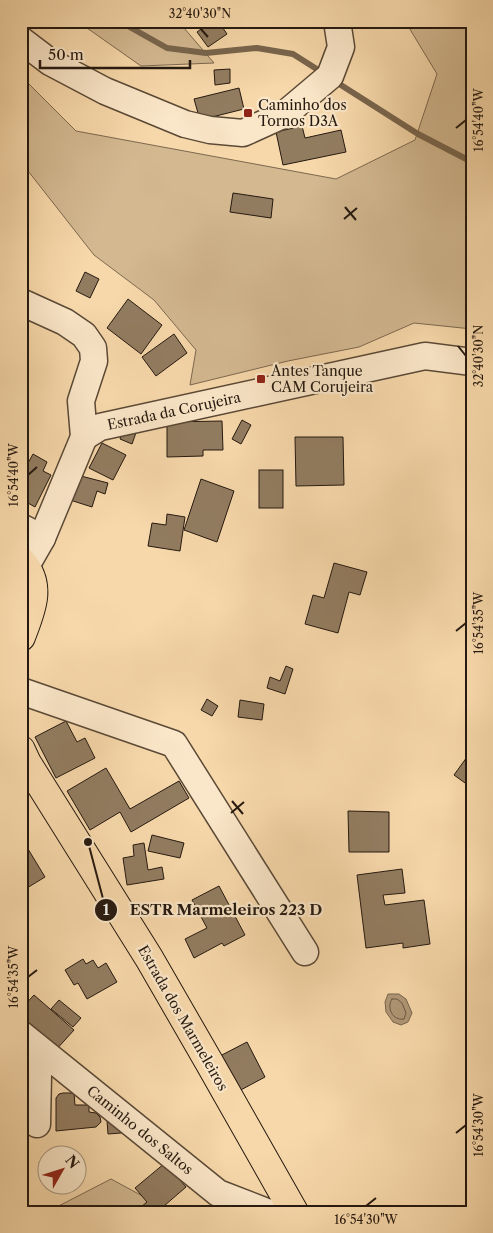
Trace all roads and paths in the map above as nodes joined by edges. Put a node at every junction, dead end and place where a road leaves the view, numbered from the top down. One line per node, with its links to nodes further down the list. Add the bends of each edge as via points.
1 (337, 21): 2 (street, via 341,47 330,76 285,114 243,133 185,124 105,91 50,62)
2 (21, 40)
3 (21, 302): 5 (street, via 65,322 84,335 93,348 94,361 81,401)
4 (472, 362): 5 (street, Estrada da Corujeira, via 425,356 100,427)
5 (84, 437): 6 (street)
6 (32, 533): 7 (street)
7 (23, 566): 8 (main road, via 33,584 33,603)
8 (21, 637)
9 (21, 691): 11 (street, via 174,744)
10 (21, 750): 15 (main road, Estrada dos Marmeleiros, via 149,958)
11 (305, 952)
12 (23, 1041): 13 (street, via 38,1075); 14 (street, Caminho dos Saltos, via 218,1193)
13 (37, 1124)
14 (267, 1212)
15 (294, 1212)

